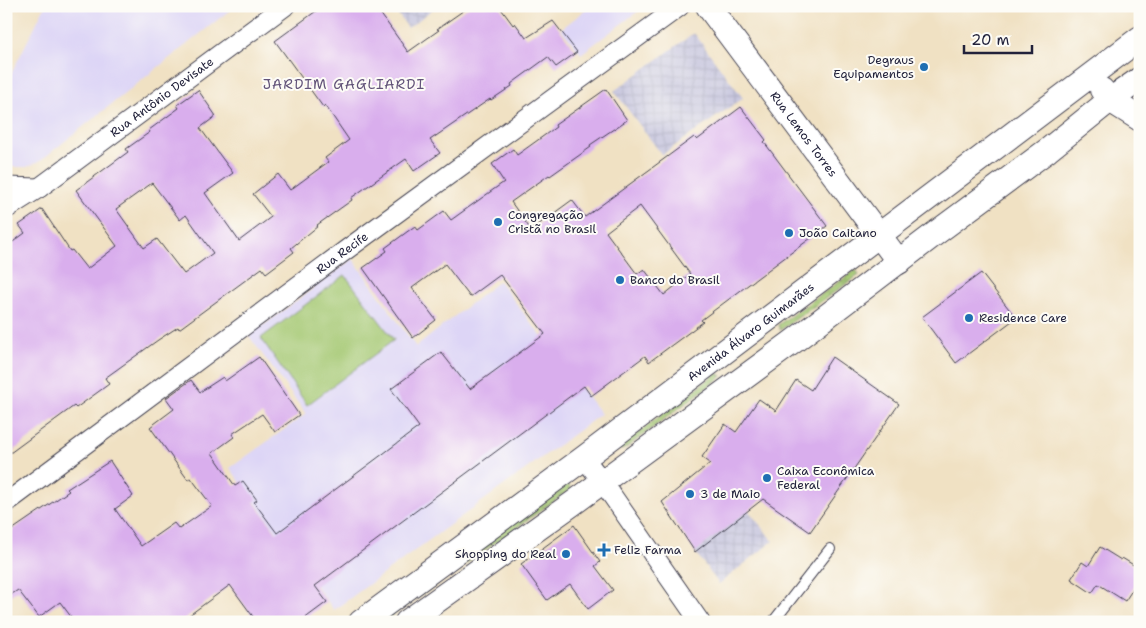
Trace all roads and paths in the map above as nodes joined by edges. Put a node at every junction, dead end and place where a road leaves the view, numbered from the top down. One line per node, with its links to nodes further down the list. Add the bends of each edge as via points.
1 (285, 6): 10 (street, Rua Antônio Devisate)
2 (680, 6): 18 (street, Rua Recife)
3 (708, 6): 12 (street, Rua Lemos Torres)
4 (1140, 38): 5 (street, Avenida Álvaro Guimarães)
5 (1090, 74): 7 (street); 12 (street, Avenida Álvaro Guimarães)
6 (1140, 79): 7 (street)
7 (1110, 100): 8 (street); 13 (street)
8 (1140, 119)
9 (6, 187): 10 (street)
10 (39, 188): 11 (street, Rua Antônio Devisate)
11 (6, 209)
12 (879, 234): 13 (street, Rua Lemos Torres); 14 (street, Avenida Álvaro Guimarães)
13 (899, 262): 15 (street)
14 (722, 353): 15 (street); 16 (street, Avenida Álvaro Guimarães)
15 (742, 379): 17 (street)
16 (584, 458): 17 (street); 20 (street, Avenida Álvaro Guimarães)
17 (602, 481): 21 (street); 22 (street)
18 (6, 503)
19 (830, 549): 23 (lane)
20 (361, 622)
21 (407, 622)
22 (700, 622)
23 (773, 622)

